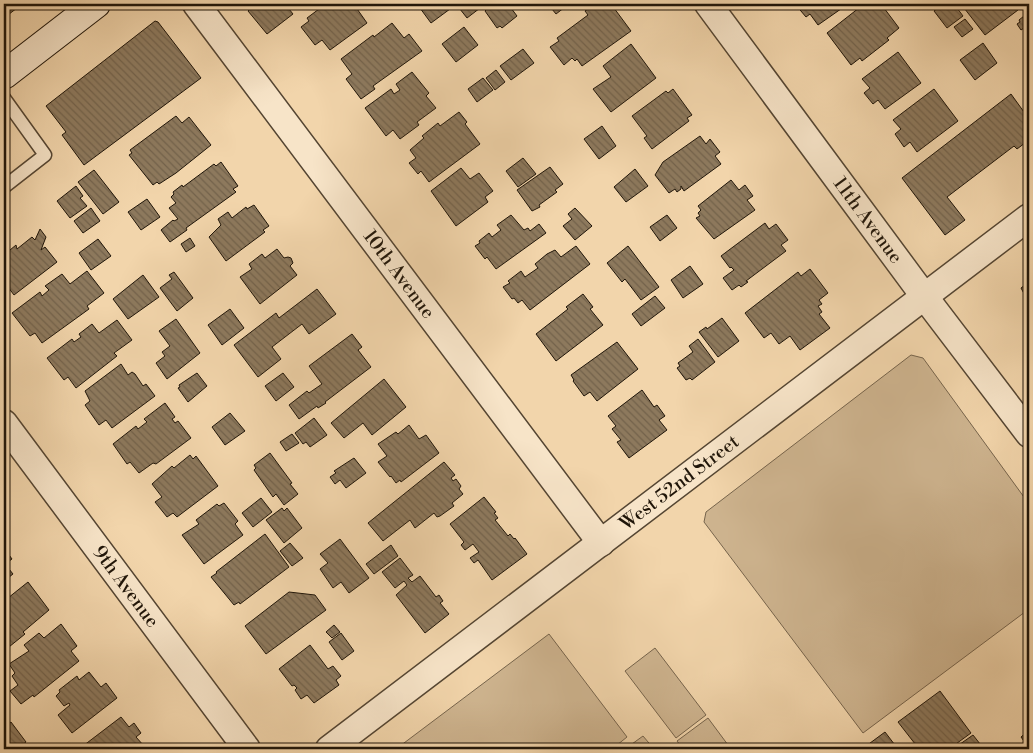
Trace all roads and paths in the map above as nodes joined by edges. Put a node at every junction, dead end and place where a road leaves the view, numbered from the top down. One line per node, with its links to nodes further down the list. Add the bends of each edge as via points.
1 (96, 4): 4 (street)
2 (196, 4): 11 (street, 10th Avenue)
3 (708, 4): 8 (street, 11th Avenue)
4 (4, 75)
5 (4, 98): 6 (lane, via 45,155)
6 (4, 188)
7 (1029, 216): 8 (street, West 52nd Street)
8 (924, 296): 10 (street, 11th Avenue); 11 (street, West 52nd Street)
9 (4, 423): 12 (street, 9th Avenue)
10 (1029, 434)
11 (601, 543): 13 (street, West 52nd Street)
12 (247, 749)
13 (329, 749)

